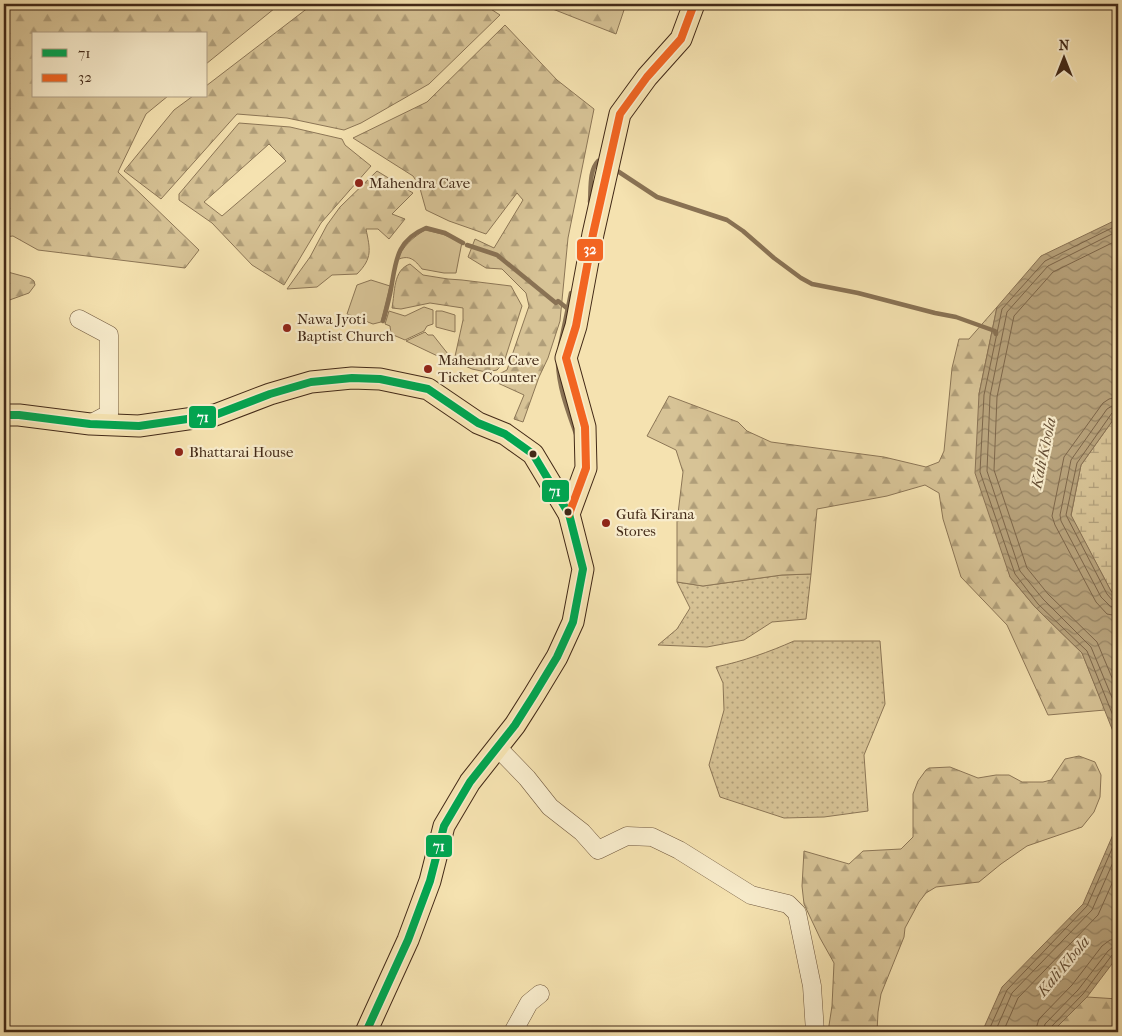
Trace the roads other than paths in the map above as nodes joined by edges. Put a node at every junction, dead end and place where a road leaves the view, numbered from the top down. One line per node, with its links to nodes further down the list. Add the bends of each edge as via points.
1 (694, 4): 5 (main road, via 681,39 620,114 576,326 566,358 585,427 586,468)
2 (79, 319): 4 (street, via 109,335 109,414)
3 (4, 415): 4 (main road)
4 (90, 424): 5 (main road, via 139,426 216,415 312,382 380,379 428,389 478,423 504,434 533,454)
5 (569, 514): 6 (main road, via 583,569 573,622 557,657)
6 (498, 748): 8 (main road, via 470,782 444,826 430,881 408,940); 10 (street, via 550,807 582,832 598,850 626,836 652,836 752,895 793,908 797,913 812,986)
7 (540, 994): 9 (street, via 529,1003)
8 (366, 1032)
9 (513, 1032)
10 (815, 1032)

